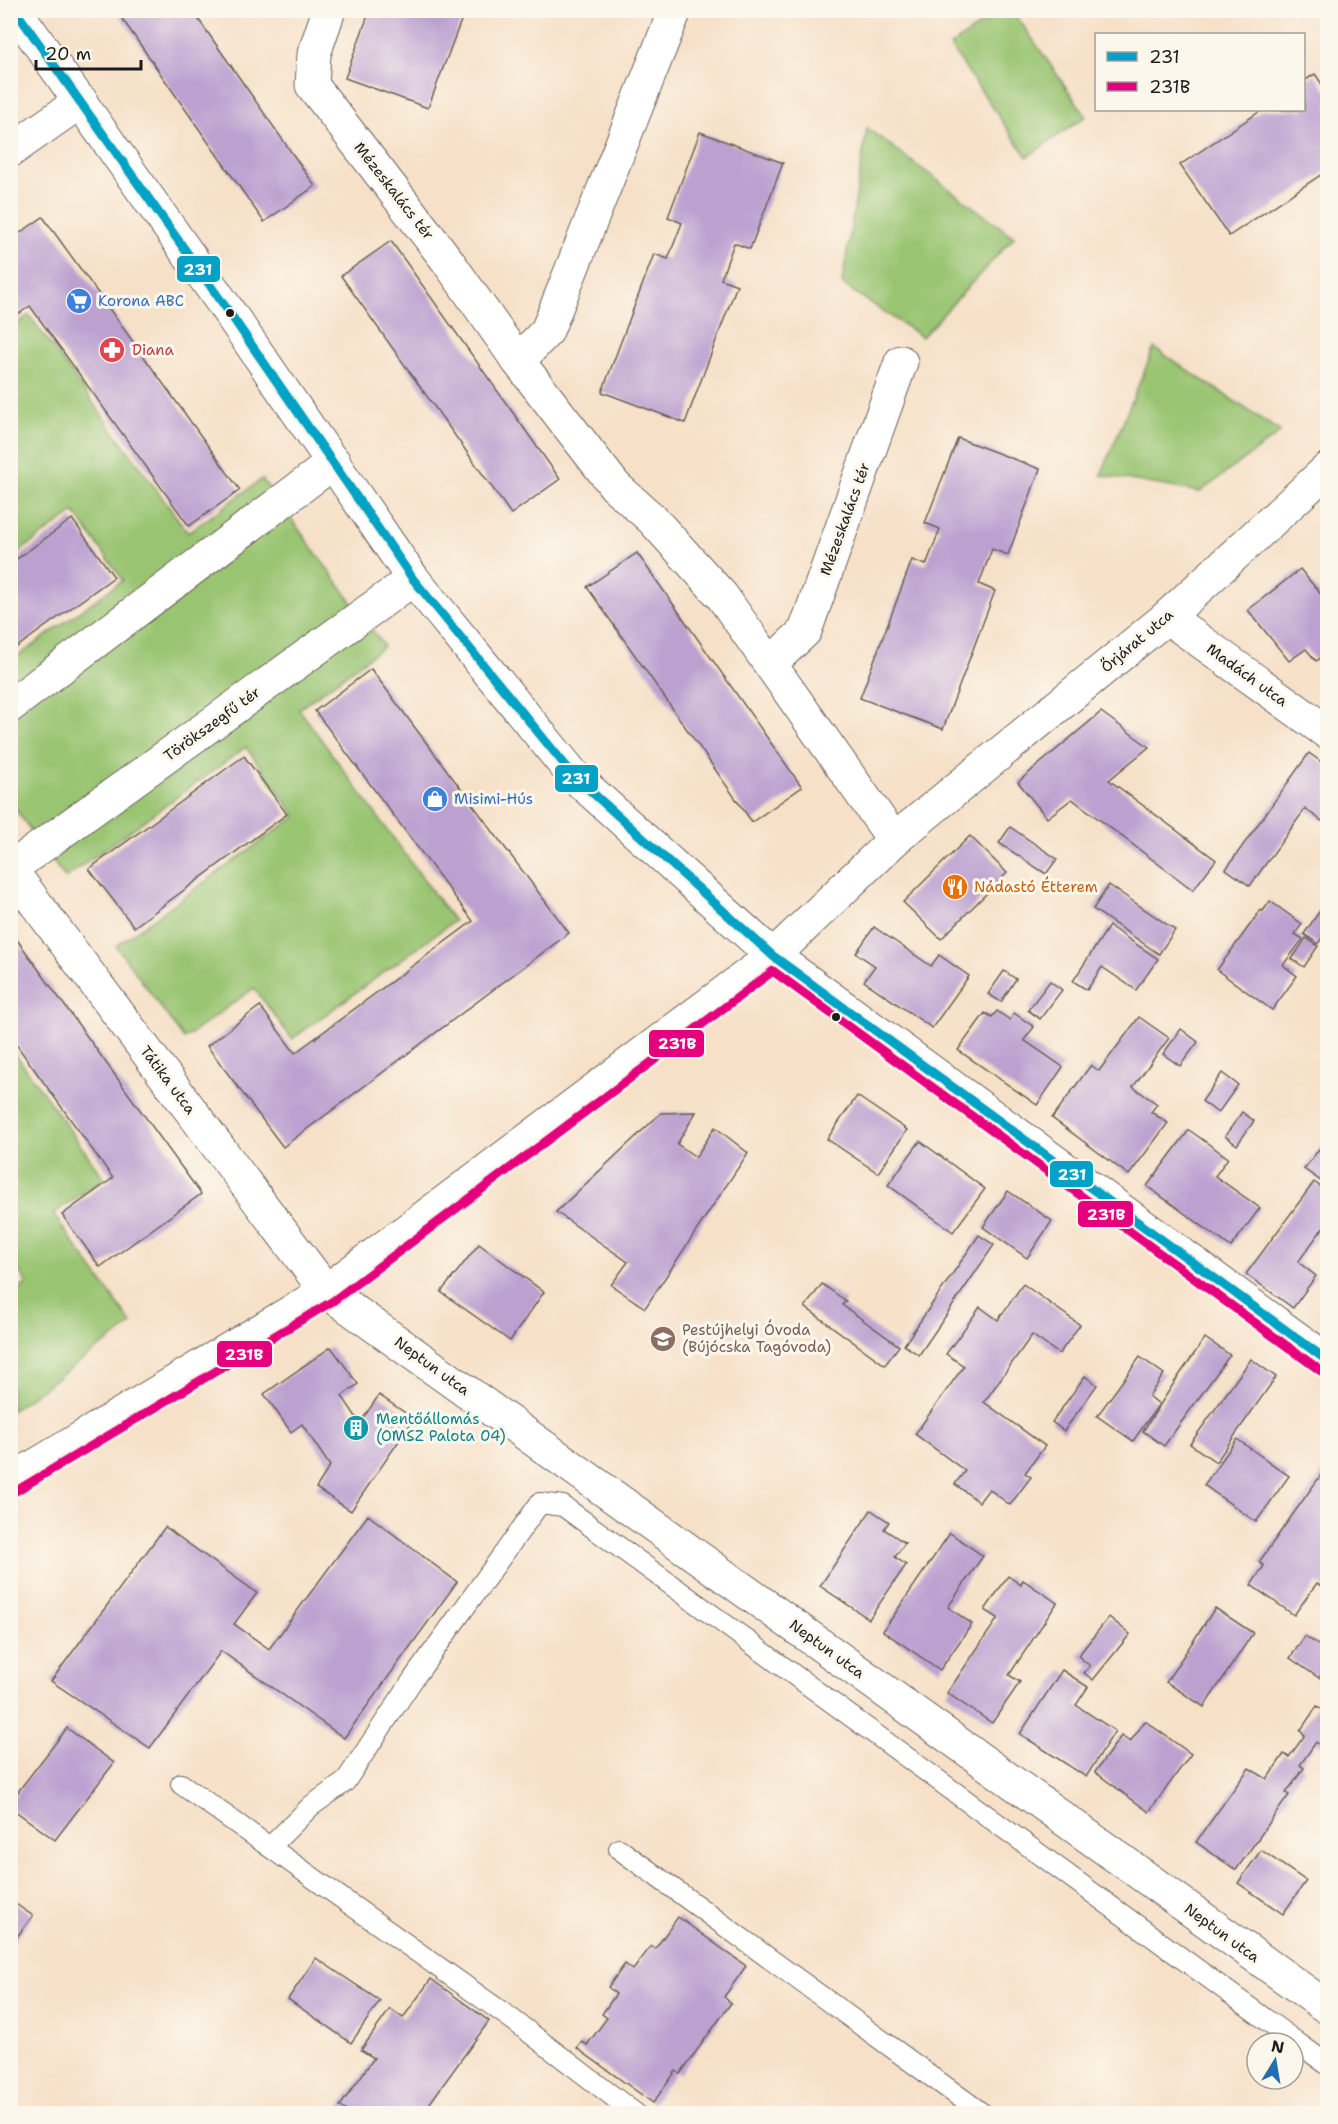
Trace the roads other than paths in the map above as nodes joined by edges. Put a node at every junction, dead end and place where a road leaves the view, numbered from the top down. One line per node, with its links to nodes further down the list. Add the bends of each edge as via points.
1 (15, 10): 4 (street)
2 (329, 10): 6 (street, Mézeskalács tér, via 314,54 312,85 447,260)
3 (675, 10): 6 (street, via 547,331)
4 (81, 101): 5 (street); 8 (street)
5 (10, 151)
6 (518, 361): 12 (street, Mézeskalács tér, via 615,486 652,519 722,596)
7 (901, 362): 12 (street, Mézeskalács tér, via 805,631)
8 (334, 462): 10 (street); 13 (street)
9 (1328, 468): 11 (street, Őrjárat utca)
10 (413, 579): 16 (street, Törökszegfű tér); 17 (street, via 574,776)
11 (1167, 618): 14 (street, Madách utca); 15 (street, Őrjárat utca)
12 (771, 663): 15 (street, Mézeskalács tér)
13 (10, 706)
14 (1328, 733)
15 (894, 840): 17 (street, Őrjárat utca)
16 (10, 869): 18 (street, Tátika utca)
17 (773, 956): 18 (street, Őrjárat utca); 19 (street)
18 (326, 1291): 20 (street, Őrjárat utca); 24 (street, Neptun utca)
19 (1328, 1361)
20 (10, 1481)
21 (181, 1784): 22 (lane)
22 (270, 1847): 25 (lane, via 311,1806 345,1782 414,1678 540,1503 563,1506); 26 (lane, via 513,2020)
23 (619, 1849): 27 (lane)
24 (1328, 2008)
25 (1328, 2065)
26 (636, 2114)
27 (983, 2114)

